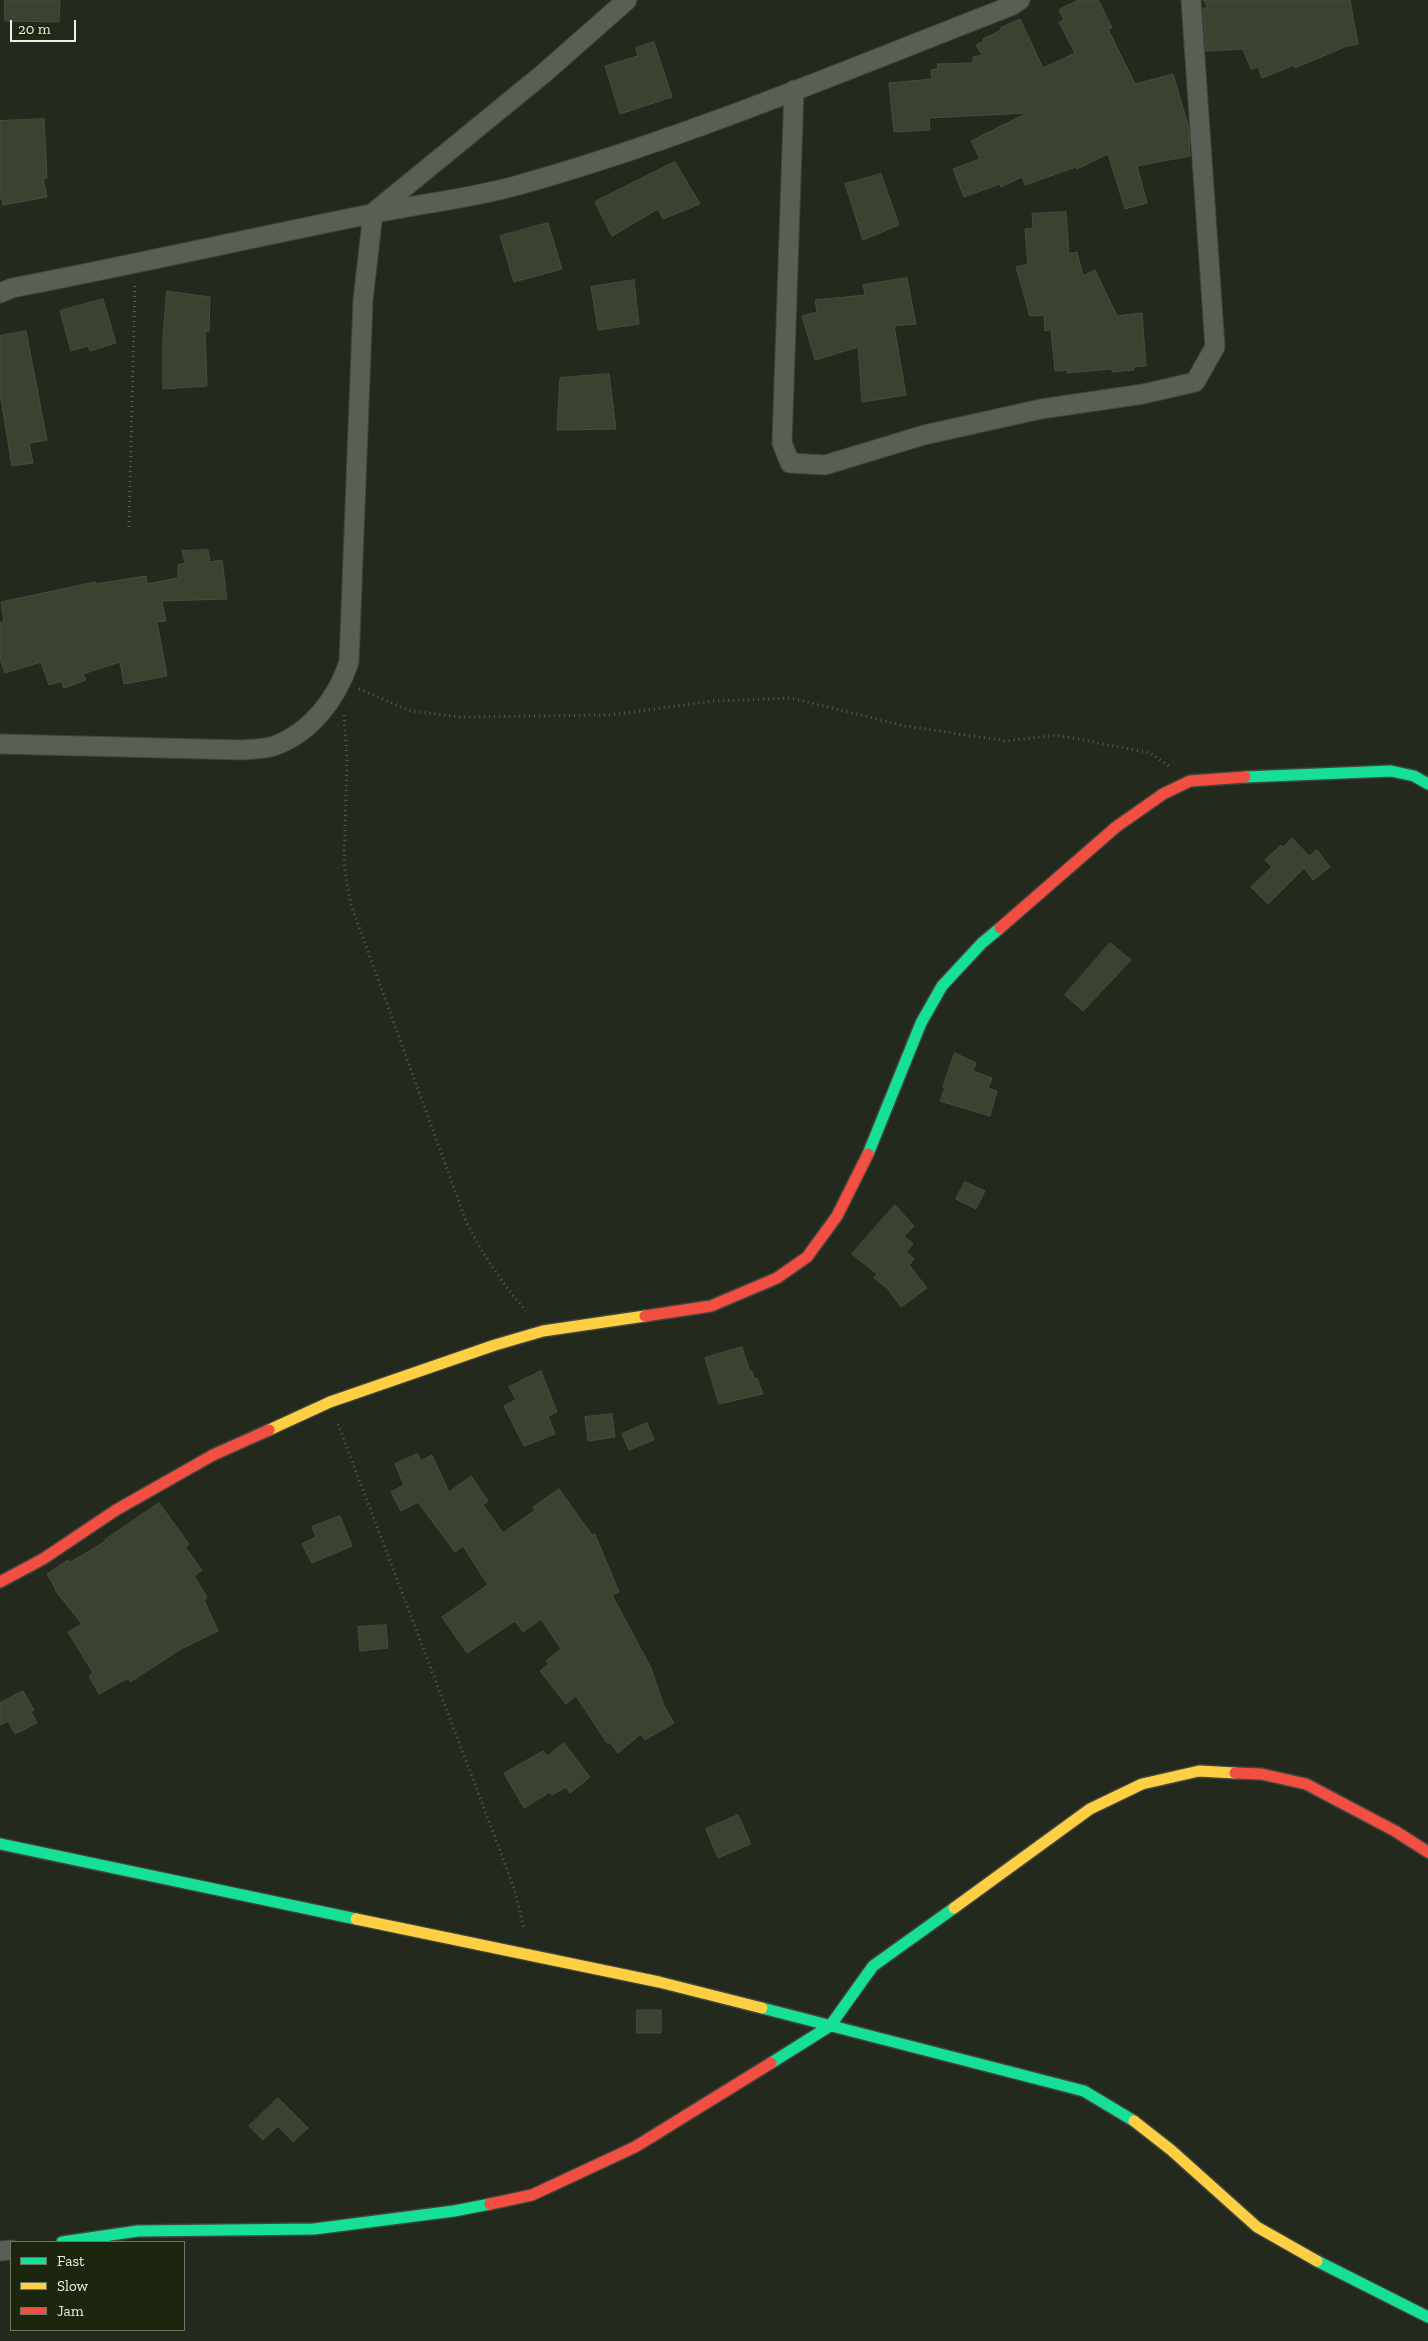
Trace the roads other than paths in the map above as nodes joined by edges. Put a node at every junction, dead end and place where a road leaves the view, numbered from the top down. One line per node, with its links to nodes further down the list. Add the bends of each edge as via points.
1 (627, 0): 5 (street, via 544,74)
2 (1020, 0): 4 (street)
3 (1191, 0): 4 (street, via 1215,347 1195,382 1143,394 1041,409 924,435 825,465 790,463 782,443)
4 (794, 90): 5 (street, via 602,159 512,187)
5 (373, 213): 6 (street); 7 (street, via 363,300 349,662 342,682 318,717 294,736 273,746 243,750)
6 (0, 293)
7 (0, 744)
8 (1428, 784): 9 (street, via 1414,776 1390,771 1286,774 1190,781 1163,794 1116,827 982,943 942,986 921,1023 869,1152 837,1216 807,1258 777,1278 711,1306 543,1331 495,1344 330,1402 213,1455)
9 (0, 1582)
10 (0, 1844): 12 (street, via 659,1982)
11 (1428, 1852): 12 (street, via 1306,1784 1261,1774 1199,1771 1142,1784 1090,1809 873,1966)
12 (830, 2026): 13 (street, via 636,2146 532,2195 454,2211 314,2229 138,2232); 14 (street, via 1084,2091 1126,2115 1149,2133 1257,2227)
13 (70, 2241)
14 (1428, 2317)

